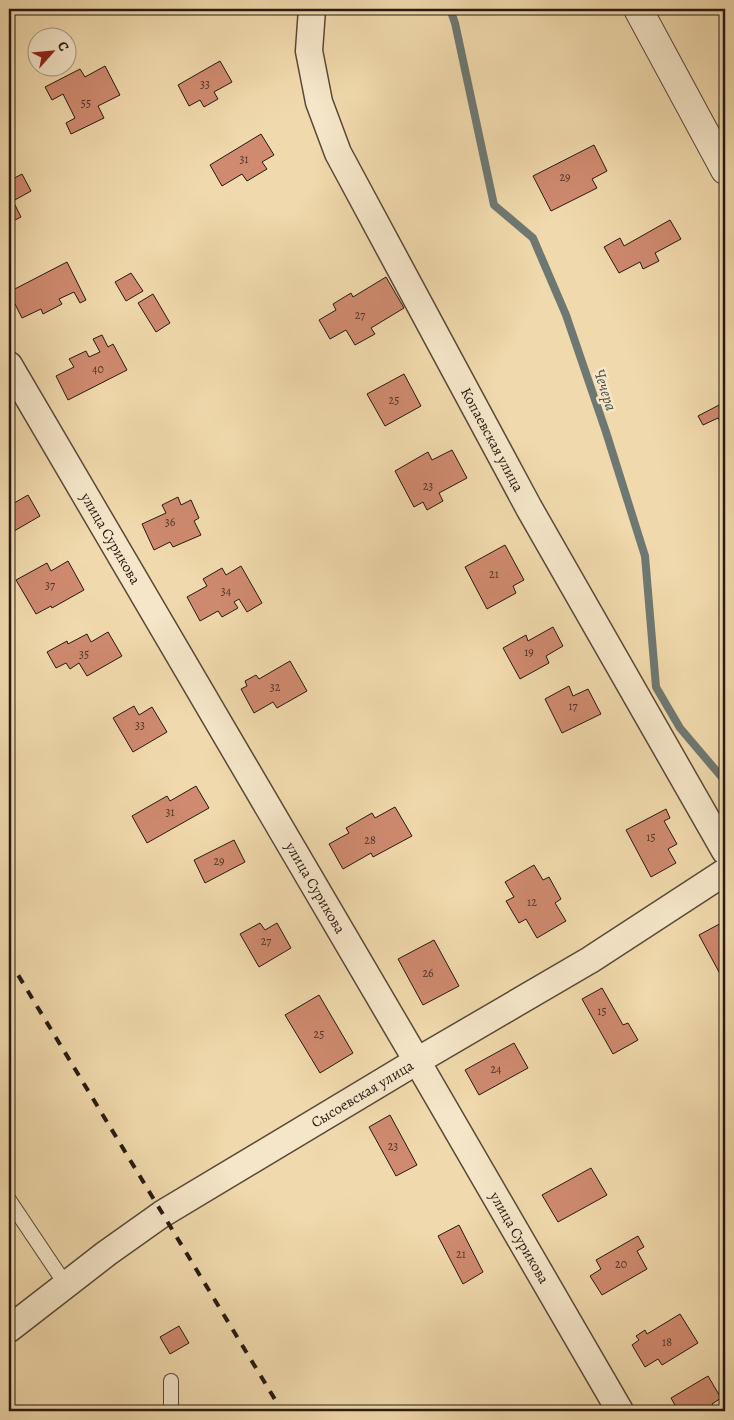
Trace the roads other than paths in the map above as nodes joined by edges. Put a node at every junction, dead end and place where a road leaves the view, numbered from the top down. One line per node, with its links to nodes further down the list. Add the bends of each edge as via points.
1 (312, 9): 5 (street, Копаевская улица, via 309,52 319,102 338,153 529,508)
2 (638, 9): 3 (street)
3 (725, 170)
4 (9, 365): 7 (street, улица Сурикова)
5 (725, 851)
6 (725, 872): 7 (street, Сысоевская улица, via 590,960)
7 (417, 1061): 9 (street, Сысоевская улица, via 162,1214); 13 (street, улица Сурикова)
8 (9, 1200): 9 (lane)
9 (66, 1285): 10 (street, Сысоевская улица)
10 (9, 1329)
11 (171, 1381): 12 (lane)
12 (171, 1411)
13 (620, 1411)

